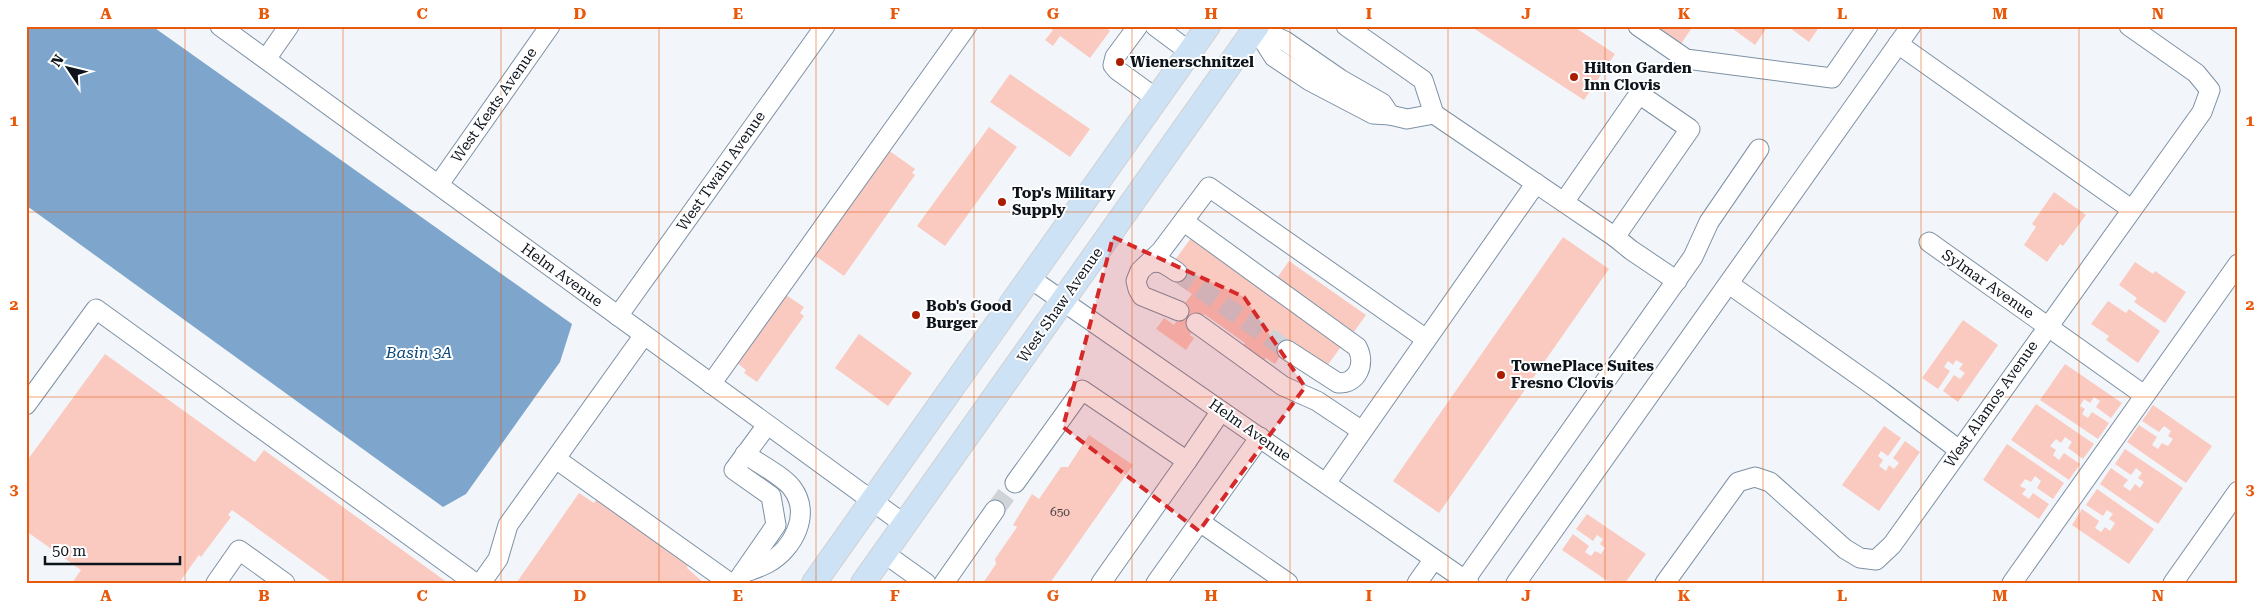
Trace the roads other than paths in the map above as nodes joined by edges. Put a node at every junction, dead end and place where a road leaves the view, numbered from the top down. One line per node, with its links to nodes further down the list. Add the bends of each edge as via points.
1 (220, 26): 17 (street, Helm Avenue)
2 (289, 26): 17 (street)
3 (550, 26): 22 (street, West Keats Avenue)
4 (824, 26): 36 (street, West Twain Avenue)
5 (967, 26): 42 (street)
6 (1138, 26): 18 (street, via 1114,57 1113,65)
7 (1155, 26): 16 (street)
8 (1208, 26): 16 (main road)
9 (1346, 26): 19 (street, via 1423,80)
10 (1638, 26): 11 (street, via 1686,59 1832,78)
11 (1868, 26)
12 (1911, 26): 15 (street)
13 (2129, 26): 24 (street, West Alamos Avenue, via 2196,73 2210,90 2202,112)
14 (1255, 27): 19 (street, via 1274,57 1310,81 1373,114 1407,119); 34 (main road, West Shaw Avenue)
15 (1898, 44): 24 (street); 33 (street)
16 (1190, 52): 18 (main road)
17 (266, 59): 22 (street, Helm Avenue)
18 (1157, 99): 31 (main road)
19 (1434, 114): 21 (street)
20 (1758, 149): 32 (street, via 1709,222 1693,257)
21 (1536, 183): 23 (street); 40 (street)
22 (439, 184): 36 (street, Helm Avenue)
23 (1564, 202): 26 (street); 26 (street, via 1639,94 1690,130)
24 (2130, 209): 38 (street, West Alamos Avenue)
25 (1185, 219): 28 (street); 40 (street, via 1208,187); 41 (street, via 1190,226 1358,348 1361,364 1352,380 1338,383)
26 (1615, 237): 32 (street)
27 (1929, 242): 38 (street, Sylmar Avenue)
28 (1148, 264): 30 (street, via 1162,262); 35 (street, via 1136,280 1142,296)
29 (2238, 264): 43 (street)
30 (1177, 272)
31 (1031, 279): 34 (street, Helm Avenue); 56 (main road)
32 (1677, 280): 64 (street)
33 (1728, 284): 49 (street); 77 (street)
34 (1063, 301): 45 (street, Helm Avenue); 59 (main road, West Shaw Avenue)
35 (1180, 311)
36 (618, 316): 39 (street, Helm Avenue)
37 (1196, 324): 47 (street, via 1283,386 1317,401)
38 (2047, 326): 43 (street, Sylmar Avenue); 49 (street, West Alamos Avenue)
39 (644, 335): 42 (street, Helm Avenue); 51 (street)
40 (1426, 339): 47 (street)
41 (1287, 350)
42 (710, 384): 46 (street, Helm Avenue)
43 (2144, 395): 78 (street)
44 (26, 405): 67 (street, via 96,308)
45 (1222, 410): 48 (street, Helm Avenue); 52 (street)
46 (767, 426): 50 (street); 56 (street, Helm Avenue)
47 (1362, 431): 53 (street)
48 (1260, 437): 53 (street, Helm Avenue); 58 (street)
49 (1959, 450): 63 (street, West Alamos Avenue, via 1892,545 1876,560 1860,558 1845,549 1770,482 1755,476 1738,482)
50 (746, 454): 62 (street, via 734,470 771,496 776,526); 62 (street, via 791,486 798,499 802,520 778,556)
51 (556, 458): 62 (street); 68 (street, via 508,525 498,558)
52 (1187, 461): 54 (street, via 1082,390); 73 (street)
53 (1326, 482): 61 (street, Helm Avenue)
54 (1015, 483)
55 (2238, 491): 79 (street)
56 (872, 501): 59 (street, Helm Avenue); 69 (main road)
57 (995, 510): 72 (street)
58 (1200, 522): 74 (street); 75 (street)
59 (904, 524): 60 (main road, West Shaw Avenue)
60 (884, 553): 70 (main road, West Shaw Avenue); 71 (street)
61 (1434, 559): 64 (street, Helm Avenue); 76 (street)
62 (736, 580)
63 (1669, 581)
64 (1467, 582)
65 (216, 583): 66 (street, via 239,550)
66 (285, 583)
67 (475, 583)
68 (481, 583)
69 (814, 583)
70 (863, 583)
71 (926, 583)
72 (944, 583)
73 (1101, 583)
74 (1156, 583)
75 (1288, 583)
76 (1417, 583)
77 (1516, 583)
78 (2012, 583)
79 (2173, 583)

